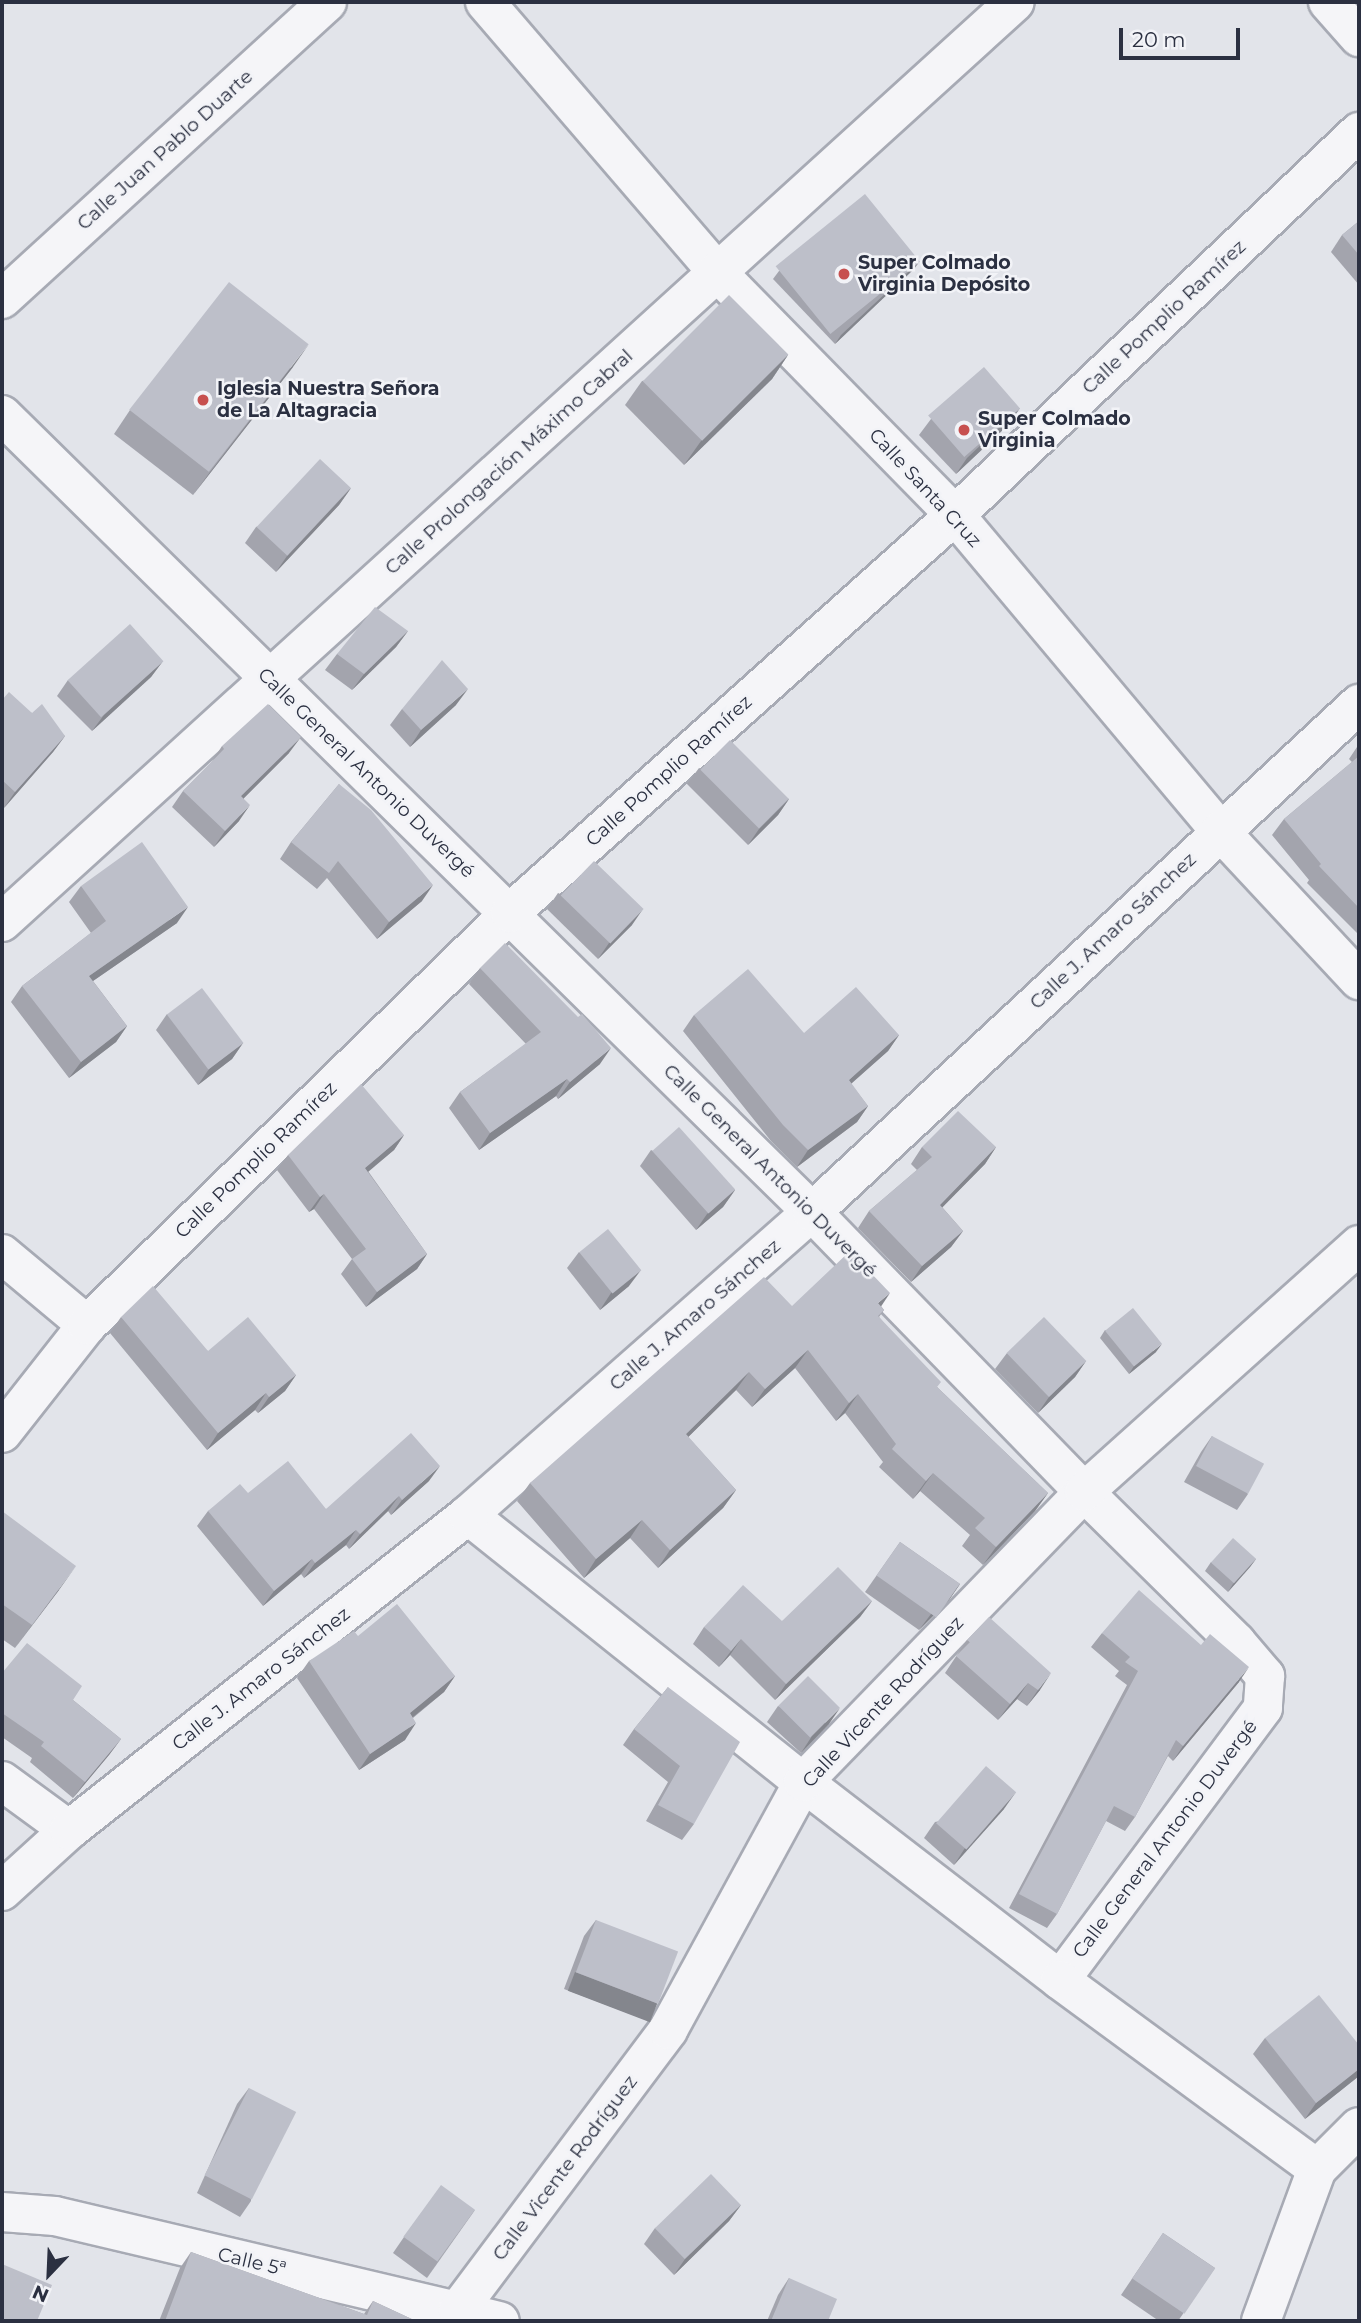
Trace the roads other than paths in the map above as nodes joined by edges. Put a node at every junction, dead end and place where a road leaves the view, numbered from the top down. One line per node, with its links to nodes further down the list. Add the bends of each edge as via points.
1 (327, 2): 8 (street, Calle Juan Pablo Duarte)
2 (485, 2): 7 (street, Calle Santa Cruz)
3 (1014, 2): 7 (street, Calle Prolongación Máximo Cabral)
4 (1328, 2): 5 (street)
5 (1359, 37)
6 (1359, 132): 10 (street, Calle Pomplio Ramírez)
7 (717, 272): 10 (street, Calle Santa Cruz); 11 (street, Calle Prolongación Máximo Cabral)
8 (2, 299)
9 (2, 415): 11 (street, Calle General Antonio Duvergé)
10 (955, 515): 13 (street, Calle Santa Cruz); 14 (street, Calle Pomplio Ramírez)
11 (270, 679): 14 (street, Calle General Antonio Duvergé); 15 (street, Calle Prolongación Máximo Cabral)
12 (1359, 704): 13 (street, Calle J. Amaro Sánchez)
13 (1220, 831): 16 (street, Calle Santa Cruz); 17 (street, Calle J. Amaro Sánchez)
14 (510, 913): 17 (street, Calle General Antonio Duvergé); 20 (street, Calle Pomplio Ramírez)
15 (2, 922)
16 (1359, 980)
17 (812, 1212): 22 (street, Calle General Antonio Duvergé); 23 (street, Calle J. Amaro Sánchez)
18 (1359, 1245): 22 (street, Calle Vicente Rodríguez)
19 (2, 1254): 20 (street)
20 (87, 1325): 21 (street, Calle Pomplio Ramírez)
21 (2, 1433)
22 (1084, 1492): 25 (street, Calle Vicente Rodríguez); 28 (street, Calle General Antonio Duvergé, via 1265,1676 1263,1708)
23 (468, 1515): 25 (street); 26 (street, Calle J. Amaro Sánchez)
24 (2, 1781): 26 (street)
25 (803, 1782): 28 (street); 32 (street, Calle Vicente Rodríguez, via 668,2030)
26 (69, 1830): 27 (street, Calle J. Amaro Sánchez)
27 (2, 1891)
28 (1060, 1980): 30 (street)
29 (1359, 2127): 30 (street)
30 (1317, 2169): 34 (street)
31 (2, 2212): 32 (street, Calle 5ª, via 55,2216)
32 (458, 2310): 33 (street, Calle 5ª)
33 (500, 2321)
34 (1261, 2321)

